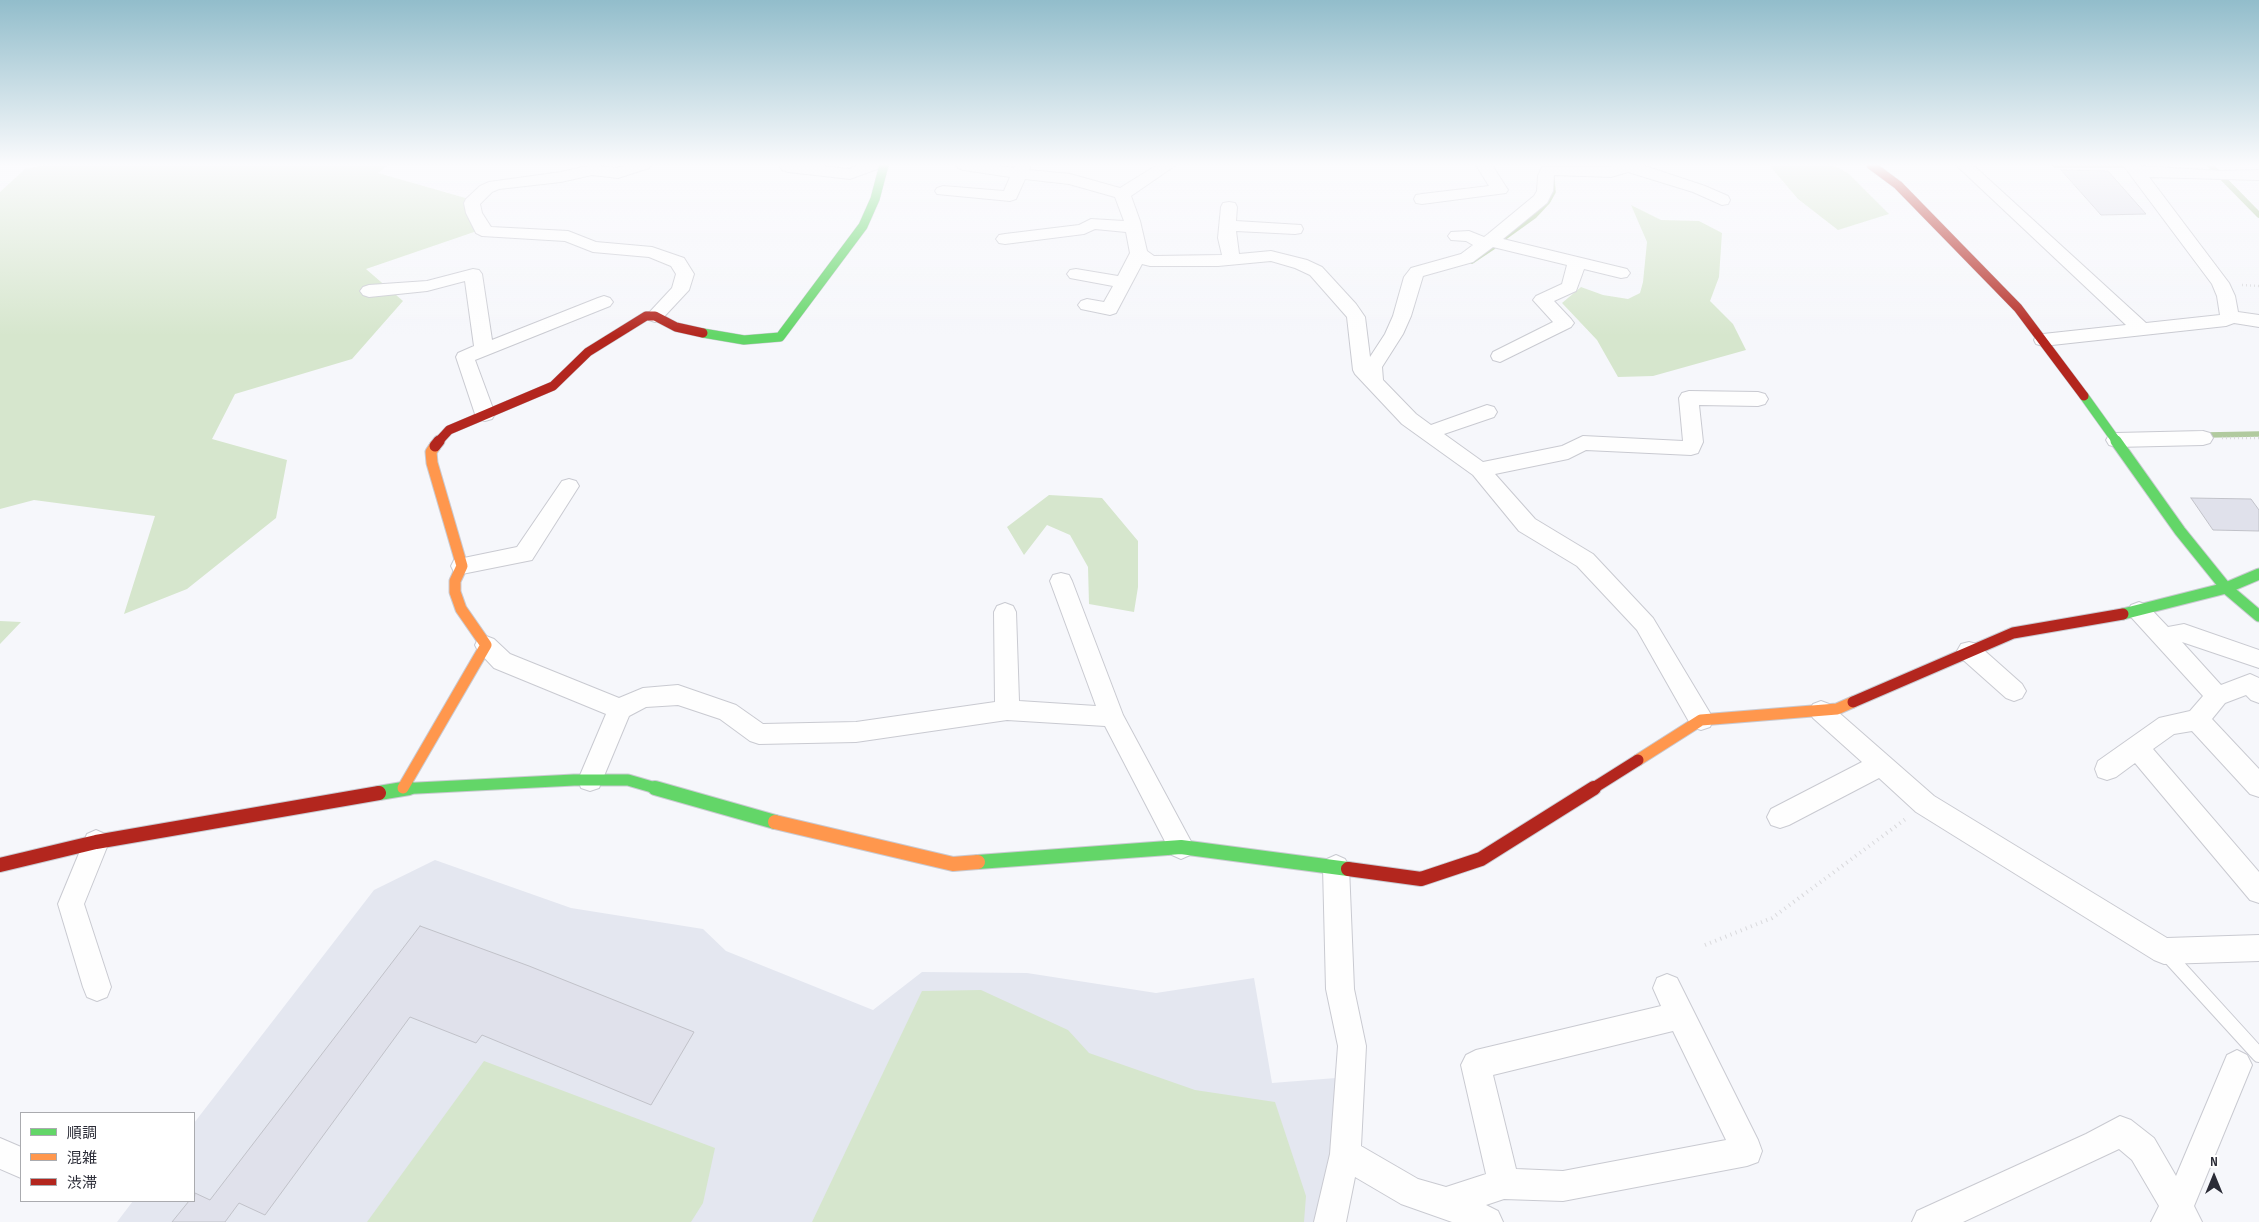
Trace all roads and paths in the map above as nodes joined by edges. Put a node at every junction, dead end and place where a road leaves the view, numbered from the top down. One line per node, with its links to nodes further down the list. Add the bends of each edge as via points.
1 (479, 222): 24 (street, via 488,232 568,236 593,247 652,252 678,262 685,274 680,290)
2 (865, 222): 24 (street, via 780,337 744,340 676,327)
3 (1131, 222): 10 (street)
4 (1228, 222): 9 (street)
5 (1513, 222): 14 (street)
6 (1934, 222): 28 (street, via 2018,308)
7 (2028, 222): 27 (street)
8 (2173, 222): 25 (street, via 2220,283)
9 (1228, 226): 11 (street); 16 (street)
10 (1133, 227): 13 (street, via 1091,224 1047,240); 15 (street)
11 (1295, 230)
12 (1457, 236): 14 (street, via 1469,236)
13 (1005, 239)
14 (1488, 243): 17 (street); 31 (street, via 1466,258 1417,272 1412,277 1402,316 1373,366)
15 (1139, 253): 16 (street, via 1158,262); 20 (street)
16 (1232, 260): 31 (street, via 1277,257 1316,271 1356,317 1362,370)
17 (1577, 262): 18 (street); 30 (street, via 1570,287 1542,300 1565,323)
18 (1621, 273)
19 (1076, 274): 20 (street)
20 (1124, 283): 23 (street, via 1110,308)
21 (369, 291): 29 (street, via 427,286 473,274)
22 (604, 302): 29 (street)
23 (1087, 305)
24 (655, 316): 34 (street, via 639,319 588,352 553,386)
25 (2230, 317): 26 (street); 27 (street)
26 (2259, 321)
27 (2140, 328): 28 (street)
28 (2043, 340): 38 (street)
29 (484, 350): 34 (street, via 465,357)
30 (1500, 356)
31 (1372, 382): 35 (street)
32 (1758, 399): 39 (street, via 1689,398 1691,448 1583,442 1568,452)
33 (1487, 412): 35 (street)
34 (485, 414): 41 (street, via 449,430 431,452)
35 (1428, 434): 39 (street)
36 (2203, 438): 37 (path); 38 (street)
37 (2259, 438)
38 (2116, 440): 44 (street, via 2180,531)
39 (1480, 470): 59 (street, via 1527,525 1580,556 1638,614)
40 (569, 486): 41 (street, via 524,554)
41 (462, 566): 49 (street, via 455,581 455,592 461,609)
42 (2259, 574): 44 (street)
43 (1061, 581): 58 (street)
44 (2226, 588): 45 (street); 47 (street)
45 (2139, 611): 48 (street); 50 (street, via 2013,633)
46 (1006, 612): 56 (street)
47 (2259, 616)
48 (2164, 637): 51 (street, via 2184,633); 54 (street)
49 (486, 645): 55 (street, via 502,660); 66 (street)
50 (1969, 652): 52 (street); 57 (street, via 1837,709)
51 (2259, 659)
52 (2014, 691)
53 (2259, 693): 54 (street, via 2250,684)
54 (2217, 696): 60 (street)
55 (620, 709): 56 (street, via 643,698 678,696 728,712 759,734 856,732); 64 (street)
56 (1007, 710): 58 (street)
57 (1821, 711): 59 (street); 62 (street)
58 (1112, 717): 70 (street)
59 (1701, 720): 72 (street, via 1482,859 1421,879)
60 (2197, 720): 61 (street, via 2168,726); 65 (street)
61 (2136, 748): 63 (street); 73 (street)
62 (1880, 765): 67 (street); 68 (street)
63 (2107, 769)
64 (590, 780): 66 (street); 70 (street, via 628,780 803,830 953,864)
65 (2259, 786)
66 (403, 788): 69 (street)
67 (1925, 804): 74 (path, via 1772,918); 76 (street)
68 (1780, 817)
69 (96, 842): 71 (street); 77 (street, via 71,904)
70 (1181, 847): 72 (street)
71 (0, 865)
72 (1336, 867): 82 (street, via 1340,989 1352,1046)
73 (2259, 891)
74 (1705, 945)
75 (2259, 948): 76 (street)
76 (2164, 951): 80 (lane)
77 (97, 987)
78 (1667, 988): 79 (street)
79 (1680, 1015): 84 (street, via 1476,1066); 84 (street, via 1747,1151 1563,1186)
80 (2248, 1060): 86 (street)
81 (0, 1153): 83 (street)
82 (1345, 1154): 85 (street, via 1412,1193); 87 (street)
83 (20, 1163)
84 (1504, 1184): 85 (street)
85 (1446, 1203): 88 (street)
86 (2177, 1217): 89 (street, via 2143,1149 2120,1131 2097,1145)
87 (1330, 1222)
88 (1487, 1222)
89 (1928, 1222)

